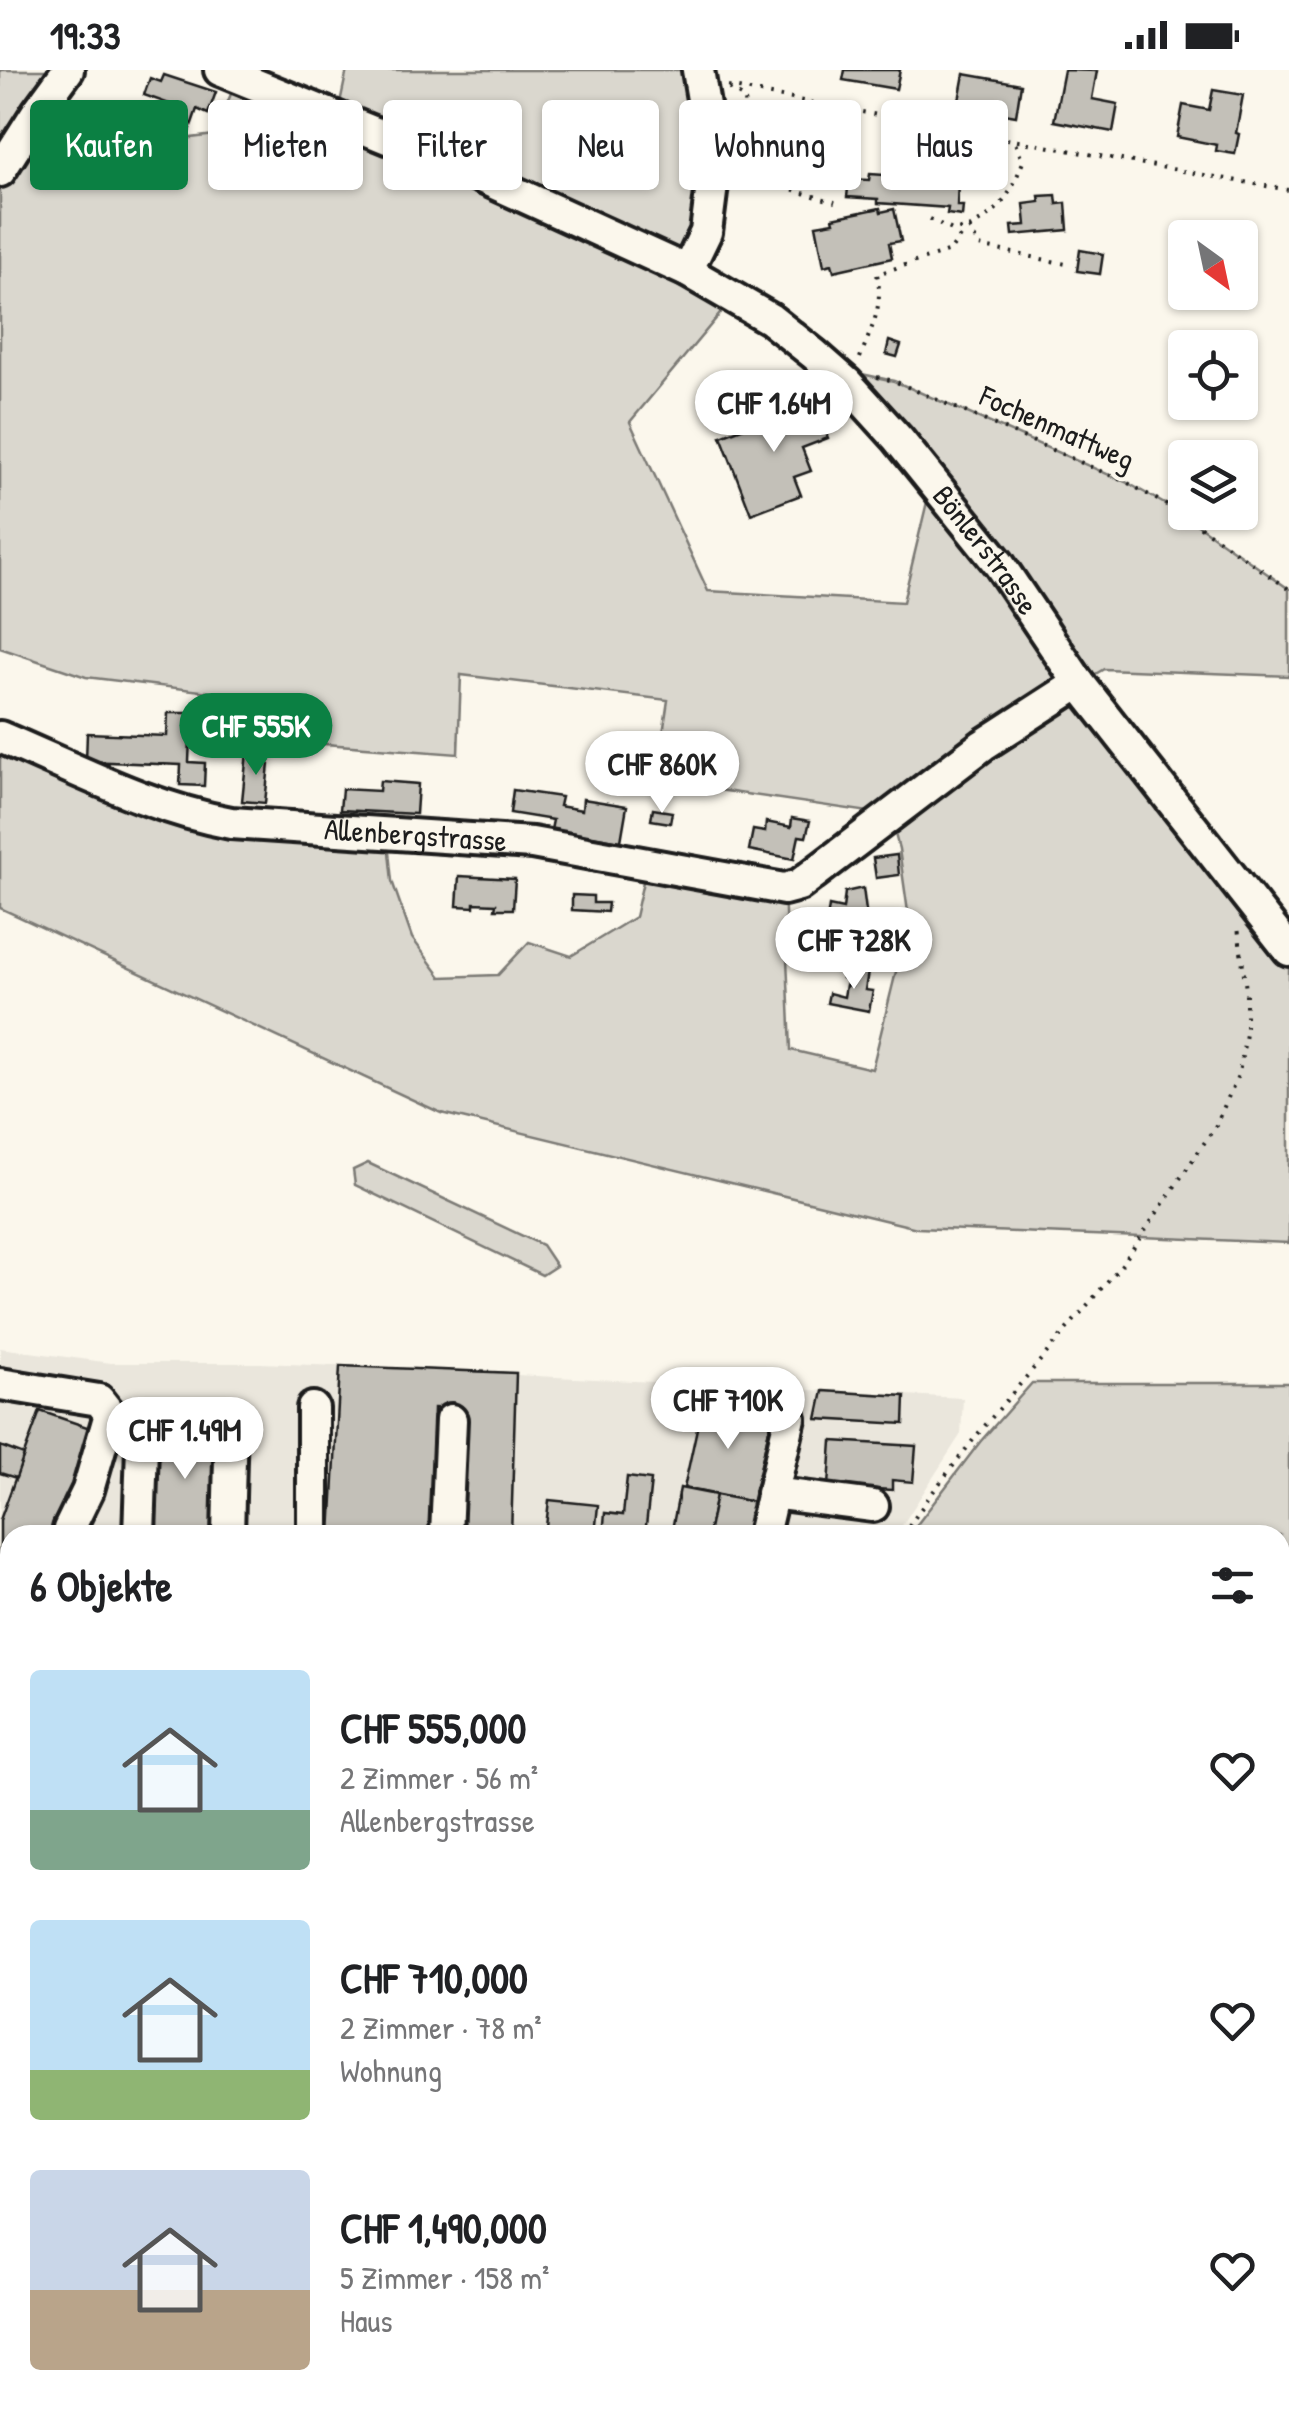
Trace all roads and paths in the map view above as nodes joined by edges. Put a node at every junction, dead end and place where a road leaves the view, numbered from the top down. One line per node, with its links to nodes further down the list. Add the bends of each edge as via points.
1 (68, 70): 5 (street)
2 (220, 70): 12 (street, Bönlerstrasse, via 459,167)
3 (698, 70): 12 (street, via 712,178 706,232)
4 (1013, 138): 6 (path); 7 (path, via 724,86 744,98 754,137 782,184); 9 (path, via 1023,162 1008,198)
5 (0, 171)
6 (1289, 190)
7 (835, 202)
8 (930, 219): 10 (path)
9 (970, 228): 10 (path); 11 (path, via 979,246)
10 (960, 229): 13 (path, via 950,250 878,274 881,294 872,332)
11 (1071, 265)
12 (687, 271): 13 (street, Bönlerstrasse)
13 (852, 378): 14 (path, Fochenmattweg, via 894,381 1128,483); 15 (street, Bönlerstrasse, via 999,564)
14 (1289, 588)
15 (1079, 682): 16 (street, Allenbergstrasse, via 983,745 799,885 784,889 532,843 198,817); 17 (street, Bönlerstrasse)
16 (0, 737)
17 (1232, 876): 18 (street, Bönlerstrasse); 31 (path, via 1246,1034 1228,1101 1122,1263)
18 (1289, 950)
19 (0, 1384): 25 (street, via 98,1400 110,1414)
20 (313, 1408): 28 (street)
21 (790, 1418): 23 (street)
22 (451, 1420): 29 (street)
23 (772, 1493): 24 (street); 30 (street)
24 (873, 1506)
25 (71, 1525)
26 (138, 1525): 27 (street, via 142,1417 231,1420)
27 (228, 1525)
28 (314, 1525)
29 (446, 1525)
30 (765, 1525)
31 (910, 1525)

